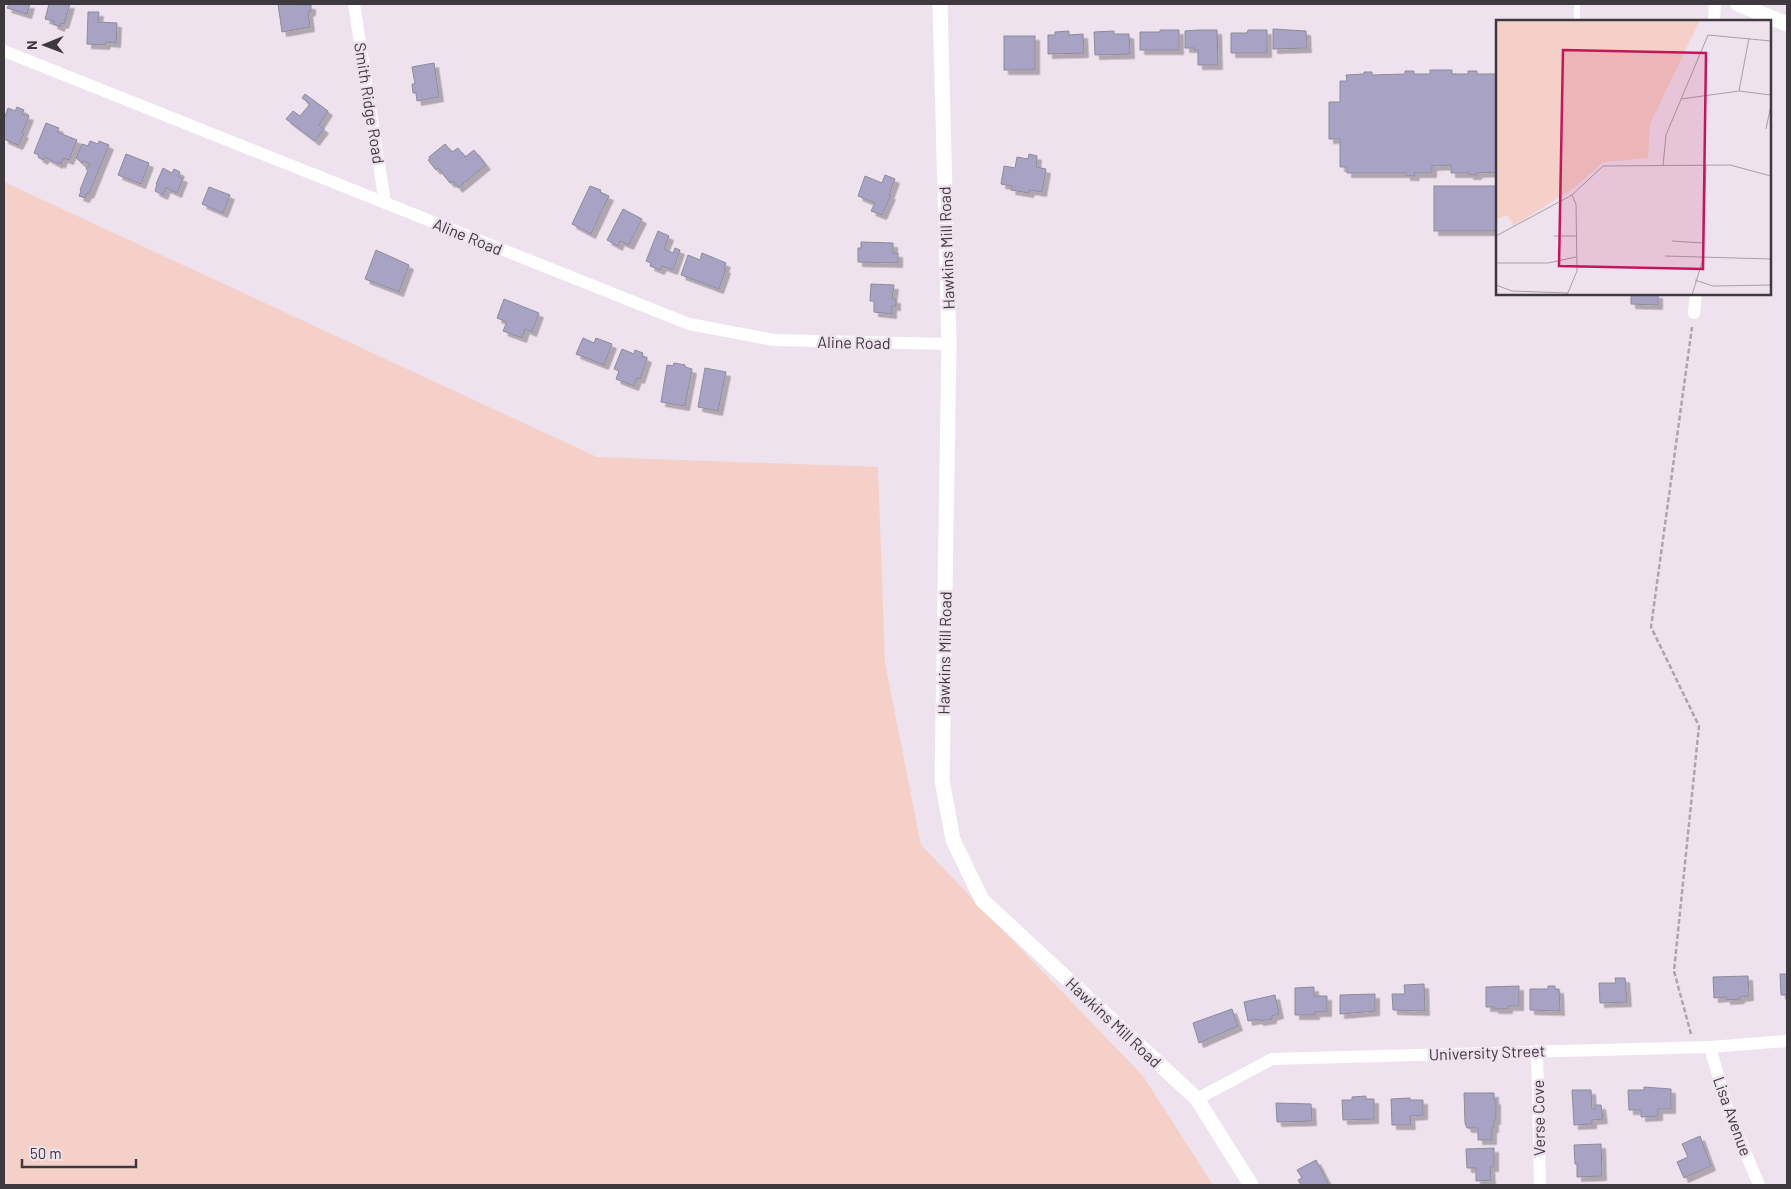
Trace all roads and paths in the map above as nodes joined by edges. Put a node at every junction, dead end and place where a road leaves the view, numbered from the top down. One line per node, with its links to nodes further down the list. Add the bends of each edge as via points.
1 (354, 4): 10 (street, Smith Ridge Road)
2 (940, 4): 13 (street, Hawkins Mill Road)
3 (1577, 4): 6 (lane)
4 (1715, 4): 7 (street)
5 (1738, 4): 8 (street)
6 (1576, 20)
7 (1714, 20)
8 (1787, 24)
9 (4, 51): 10 (street, Aline Road)
10 (385, 203): 13 (street, Aline Road, via 689,324 774,340)
11 (1696, 295): 12 (street)
12 (1694, 313): 15 (path, via 1651,627 1700,726 1674,971)
13 (949, 344): 18 (street, Hawkins Mill Road, via 942,780 953,840 982,900)
14 (1787, 1041): 16 (street, University Street)
15 (1694, 1047): 16 (street, University Street); 17 (street, University Street)
16 (1710, 1047): 21 (street, Lisa Avenue, via 1728,1111)
17 (1537, 1051): 18 (street, University Street, via 1272,1059); 20 (street, Verse Cove)
18 (1197, 1099): 19 (street, Hawkins Mill Road)
19 (1251, 1185)
20 (1540, 1185)
21 (1758, 1185)

